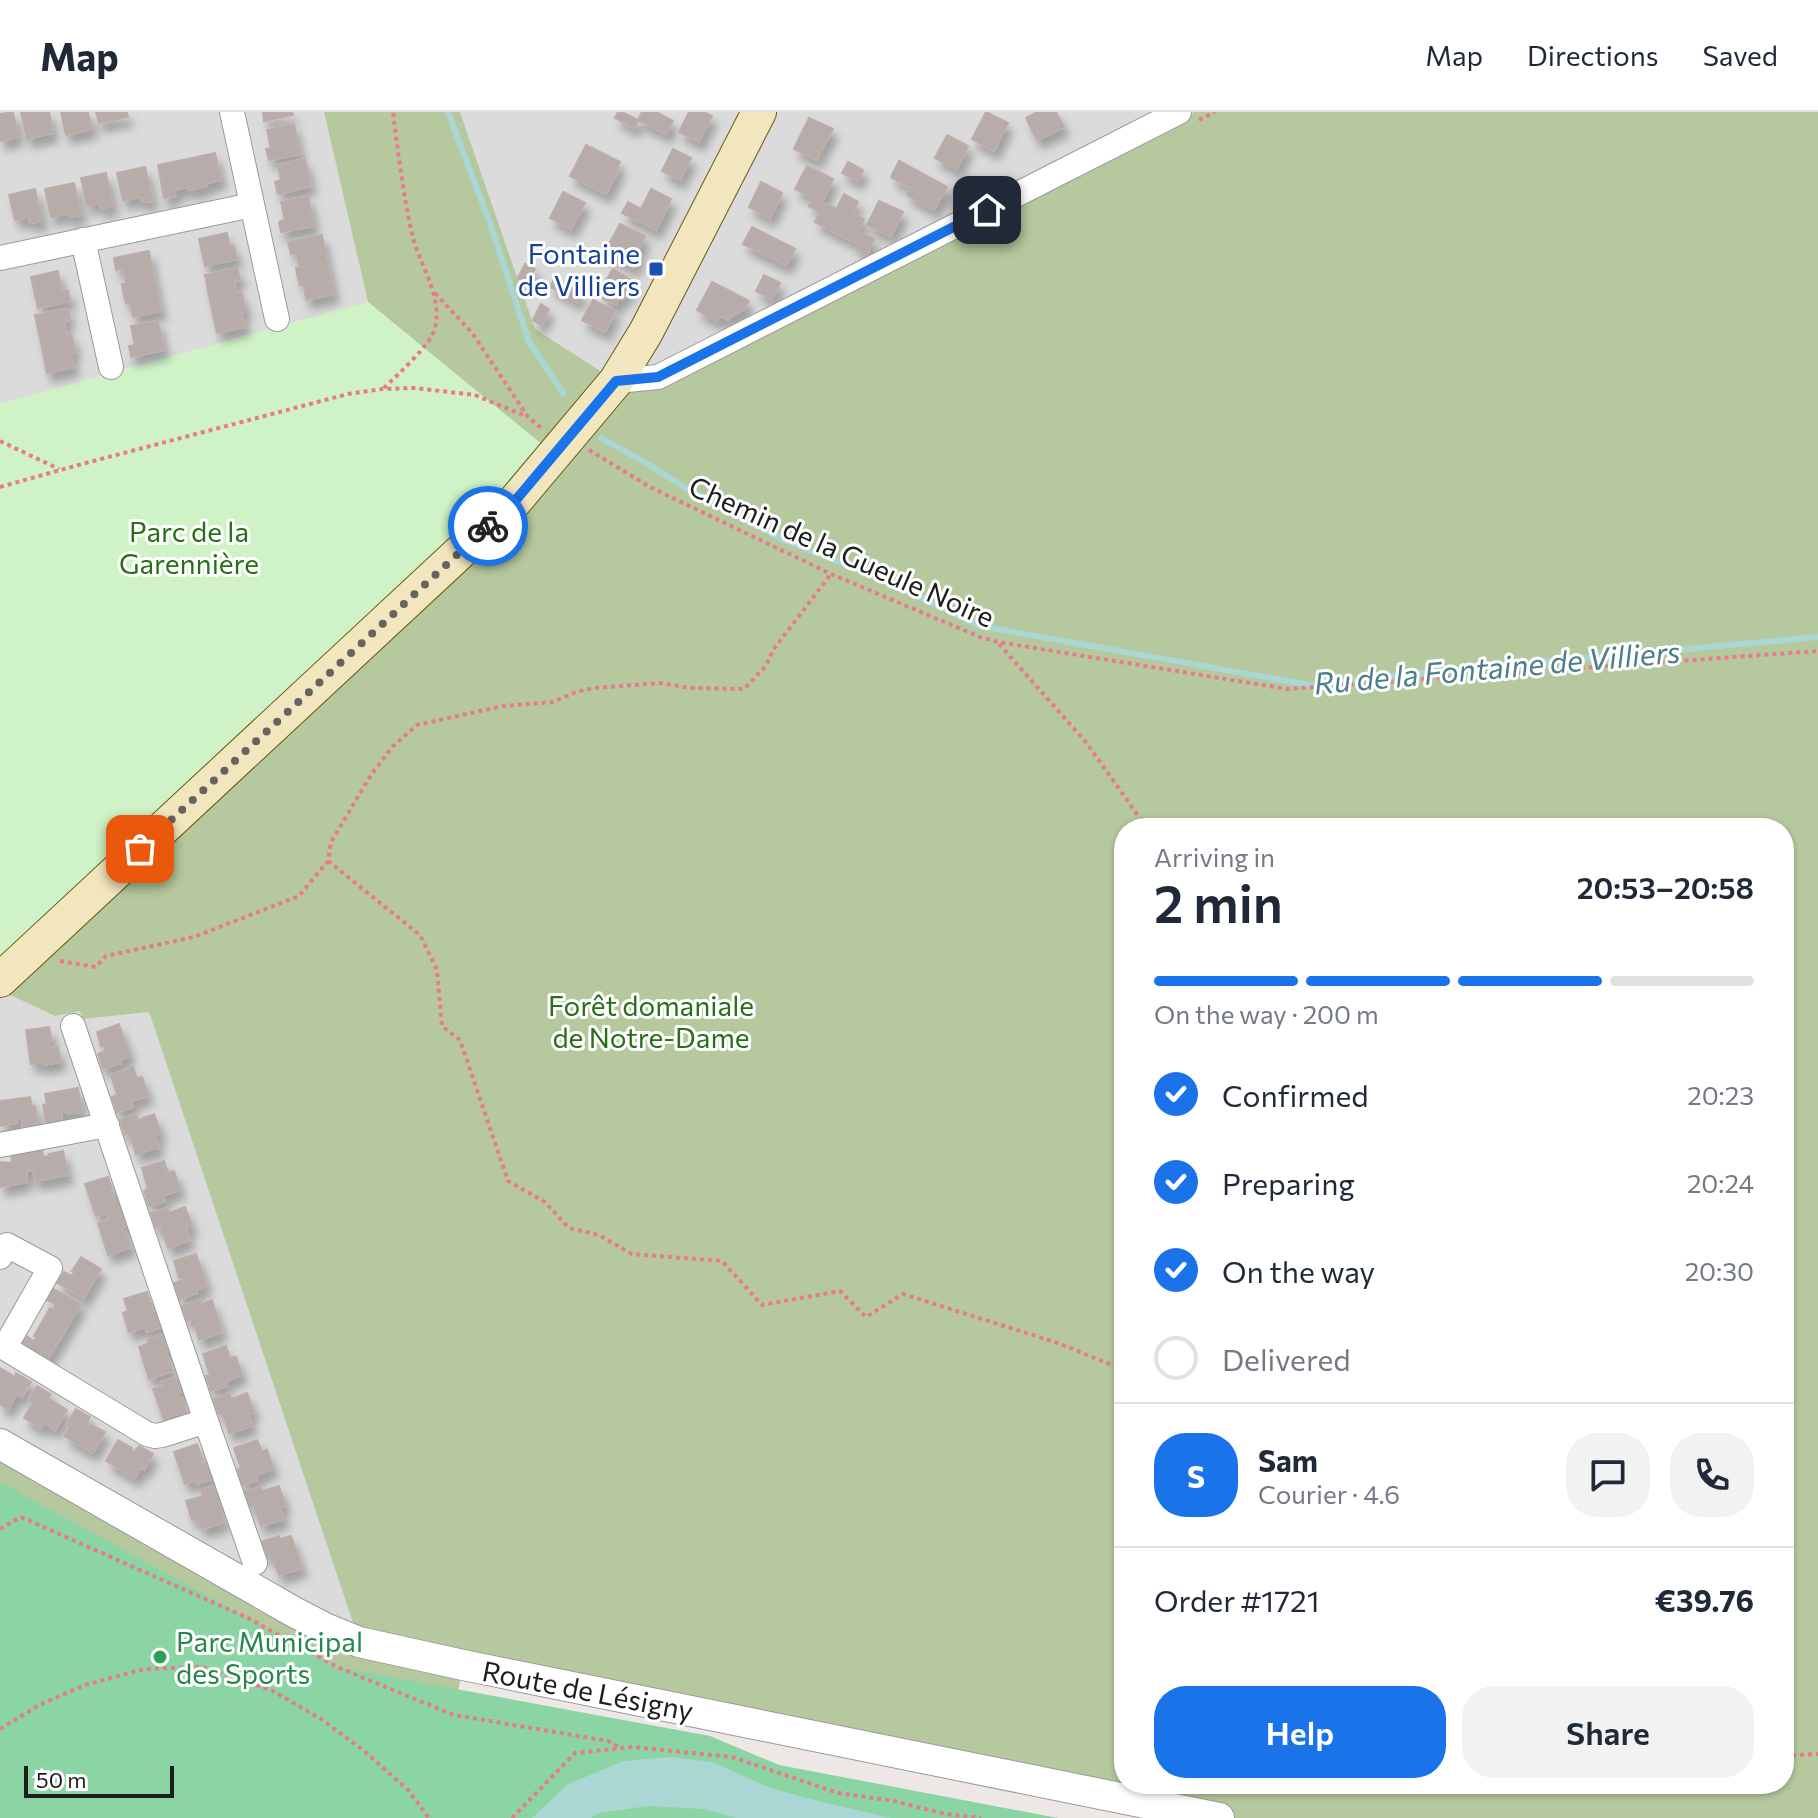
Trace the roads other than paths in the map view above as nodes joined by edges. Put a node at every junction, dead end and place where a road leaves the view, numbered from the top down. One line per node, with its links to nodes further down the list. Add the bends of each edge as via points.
1 (232, 112): 4 (street)
2 (759, 112): 9 (main road)
3 (1179, 112): 9 (street, via 658,377)
4 (252, 205): 5 (street); 7 (street)
5 (83, 240): 6 (street); 8 (street)
6 (0, 258)
7 (277, 319)
8 (111, 367)
9 (616, 381): 10 (main road, via 575,445)
10 (0, 980)
11 (73, 1026): 12 (street)
12 (107, 1125): 13 (street); 16 (street)
13 (0, 1145)
14 (0, 1257): 15 (street, via 7,1245 50,1268)
15 (2, 1346): 16 (street, via 147,1434 162,1435)
16 (206, 1421): 18 (street)
17 (0, 1444): 19 (street, Route de Lésigny, via 294,1612 359,1642)
18 (255, 1563)
19 (1219, 1818)

